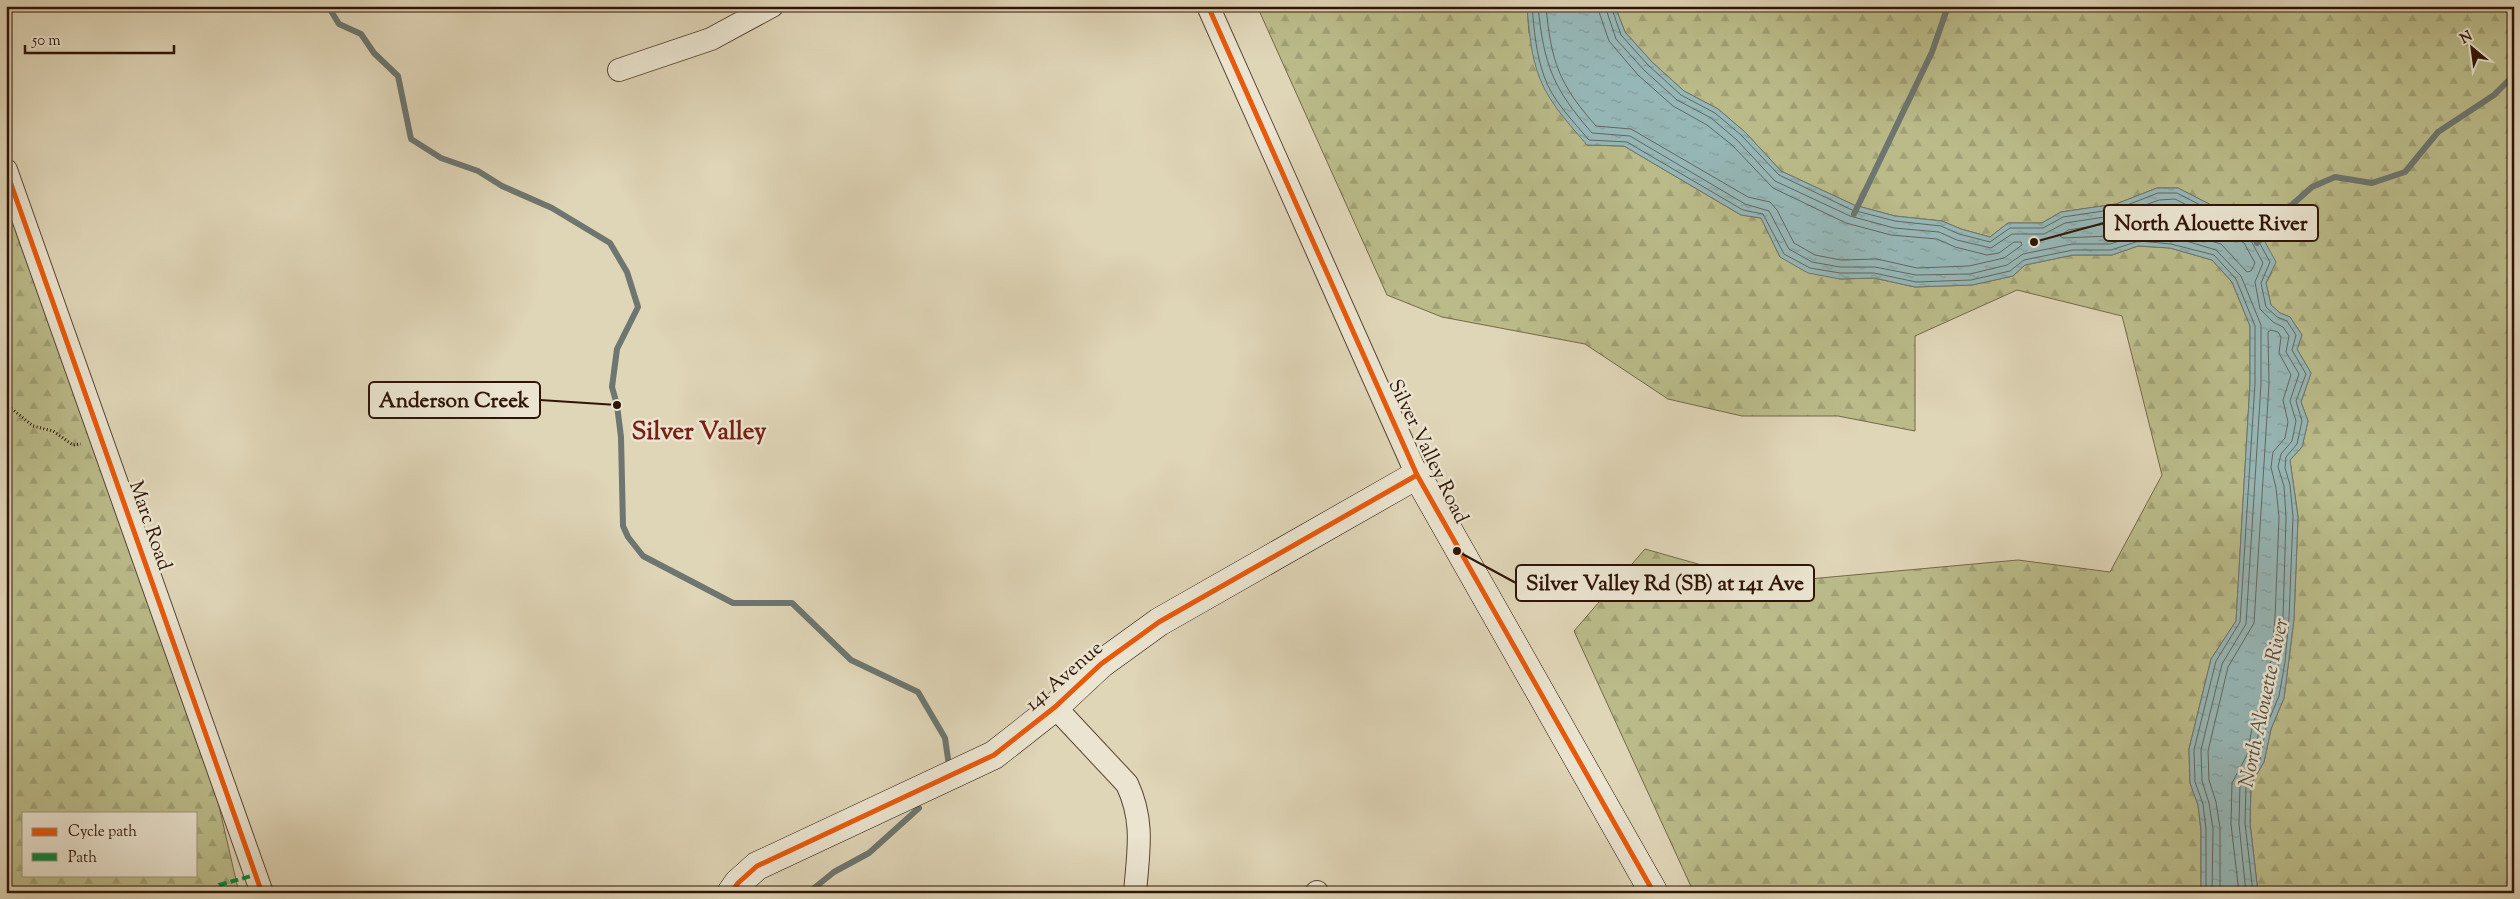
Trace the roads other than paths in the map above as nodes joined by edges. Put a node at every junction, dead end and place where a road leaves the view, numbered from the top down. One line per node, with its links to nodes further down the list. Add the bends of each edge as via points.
1 (772, 6): 3 (street, via 711,39)
2 (1208, 6): 5 (street, Silver Valley Road)
3 (619, 70)
4 (6, 170): 7 (street, Marc Road)
5 (1417, 475): 6 (street, 141 Avenue, via 1159,622 1101,664); 10 (street, Silver Valley Road)
6 (1055, 707): 8 (street, 141 Avenue, via 994,755 757,866); 9 (street, via 1127,784 1133,797 1140,835)
7 (262, 893)
8 (731, 893)
9 (1135, 893)
10 (1654, 893)

